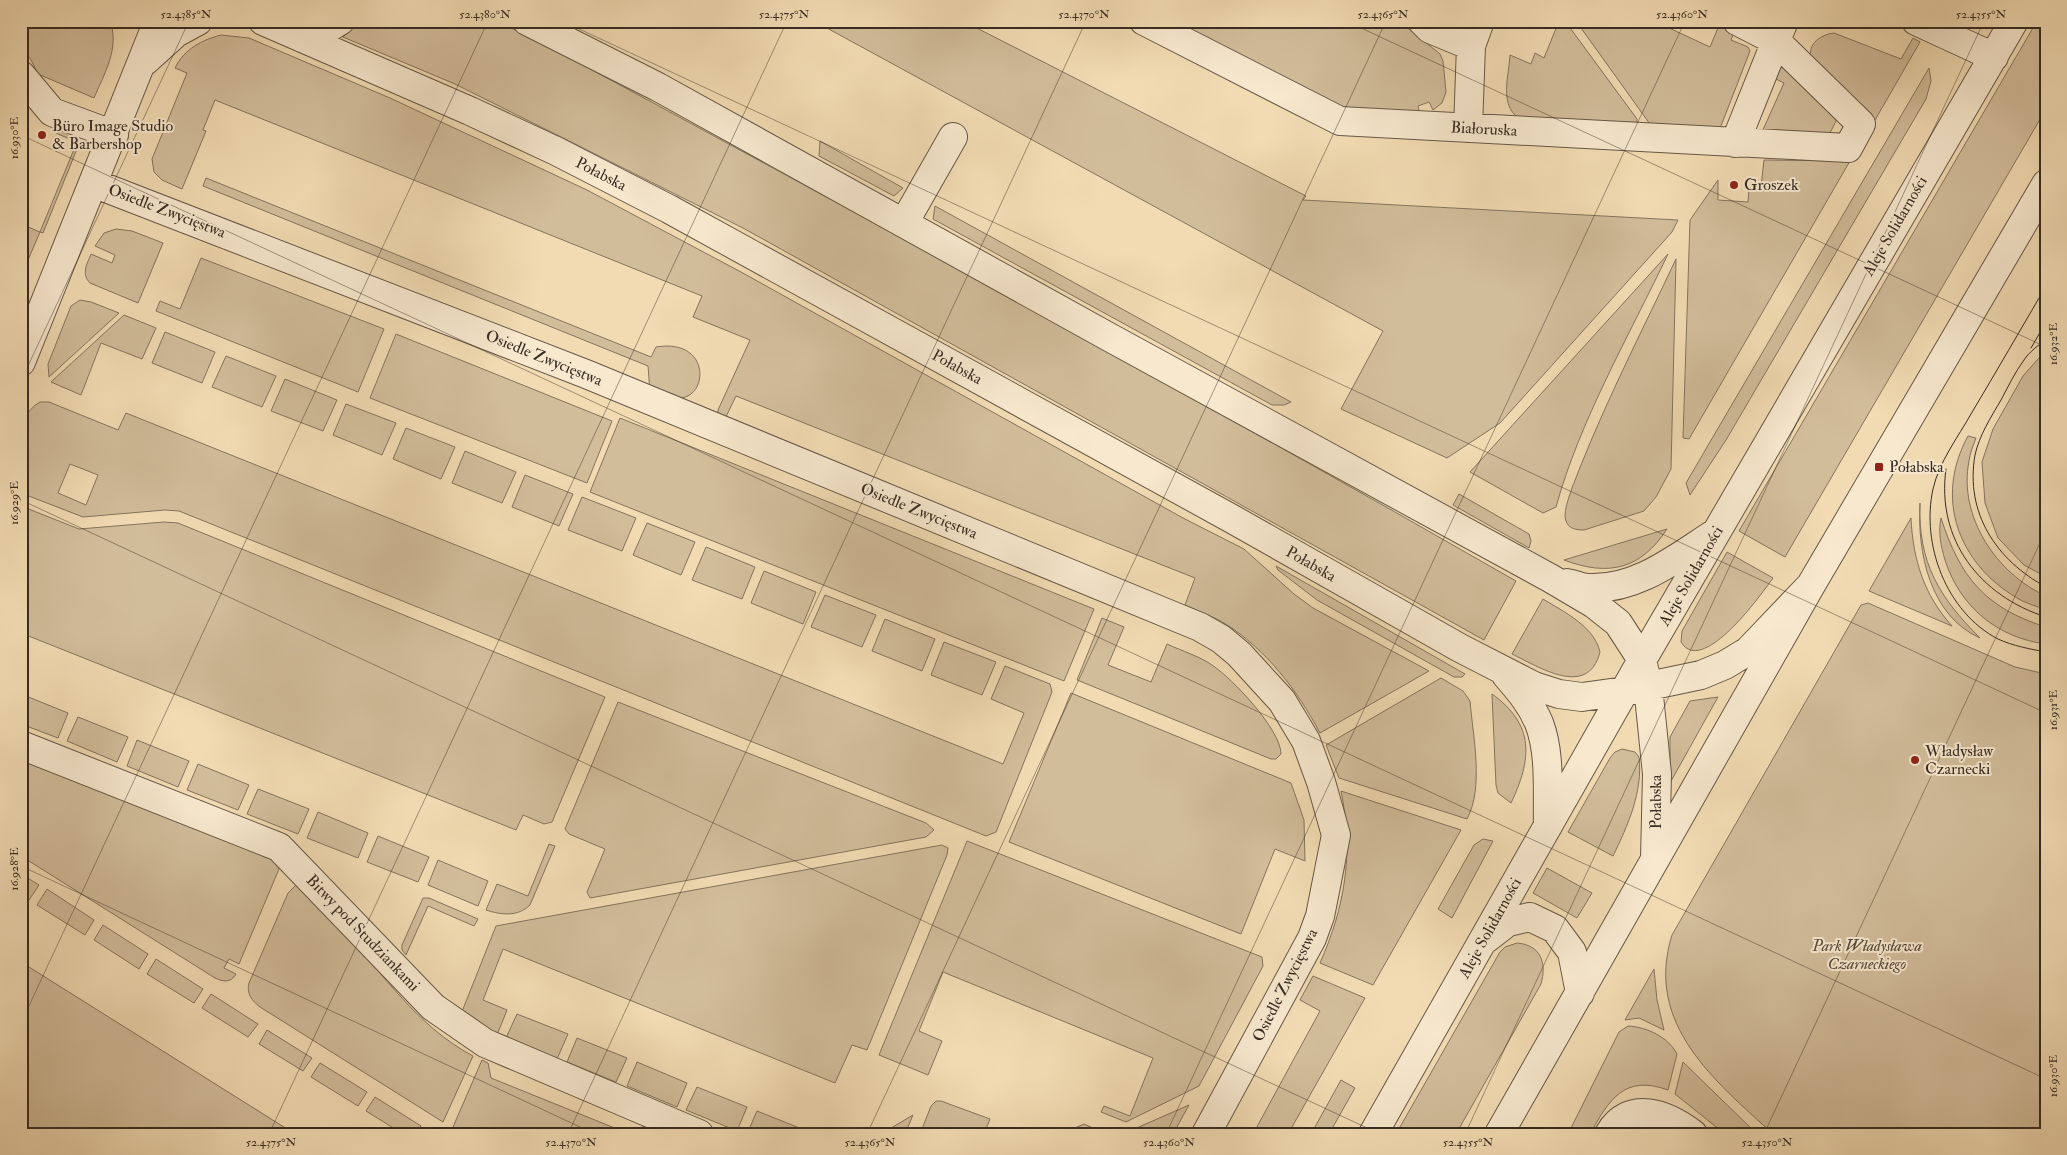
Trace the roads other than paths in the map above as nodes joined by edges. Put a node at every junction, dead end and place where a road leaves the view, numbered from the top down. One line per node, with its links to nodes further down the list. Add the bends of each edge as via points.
1 (136, 21): 16 (street)
2 (158, 21): 16 (street, Osiedle Zwycięstwa)
3 (198, 21): 16 (street, via 176,33)
4 (263, 21): 14 (street, Połabska)
5 (340, 21): 14 (street, via 324,31)
6 (527, 21): 26 (street, Połabska, via 658,87)
7 (1144, 21): 20 (street, Białoruska, via 1340,121)
8 (1422, 21): 13 (street, via 1430,29)
9 (1737, 21): 12 (street)
10 (1916, 21): 15 (street)
11 (2014, 21): 15 (street, Aleje Solidarności)
12 (1780, 31): 23 (street); 23 (street, Białoruska, via 1861,124 1848,148)
13 (1475, 34): 20 (street)
14 (302, 38): 31 (street, Połabska, via 556,151 669,209)
15 (1994, 57): 28 (street, Aleje Solidarności)
16 (142, 64): 21 (street, Osiedle Zwycięstwa)
17 (21, 74): 19 (street)
18 (21, 100): 19 (street)
19 (52, 112): 21 (street)
20 (1468, 128): 23 (street, Białoruska)
21 (114, 135): 24 (street, Osiedle Zwycięstwa)
22 (954, 137): 26 (street)
23 (1735, 143)
24 (93, 183): 27 (street, Osiedle Zwycięstwa); 39 (street, Osiedle Zwycięstwa, via 441,317 816,468 1200,627 1239,654 1282,701 1306,741 1336,835 1320,916 1312,938)
25 (2046, 184): 30 (street)
26 (904, 223): 29 (street, Połabska)
27 (21, 362)
28 (1716, 533): 29 (street, via 1657,570 1630,582 1589,588); 32 (street, Aleje Solidarności)
29 (1554, 580): 32 (street, Połabska, via 1618,623)
30 (1811, 585): 32 (street, Połabska, via 1748,651 1725,666 1701,675); 35 (street)
31 (1502, 670): 32 (street, Połabska, via 1534,686 1582,697); 34 (street, via 1524,695 1539,723 1545,753)
32 (1638, 679): 34 (street, Aleje Solidarności); 35 (street, Połabska, via 1657,774)
33 (21, 745): 38 (street, Bitwy pod Studziankami, via 279,847 433,1007 485,1043)
34 (1548, 826): 36 (street, Aleje Solidarności)
35 (1655, 858): 37 (street)
36 (1481, 944): 37 (street, via 1508,922 1530,917 1555,929 1572,952); 40 (street, Aleje Solidarności)
37 (1580, 993): 41 (street)
38 (699, 1134)
39 (1206, 1134)
40 (1373, 1134)
41 (1499, 1134)
42 (1609, 1134): 43 (street, via 1616,1122 1633,1113 1658,1114)
43 (1693, 1134)

